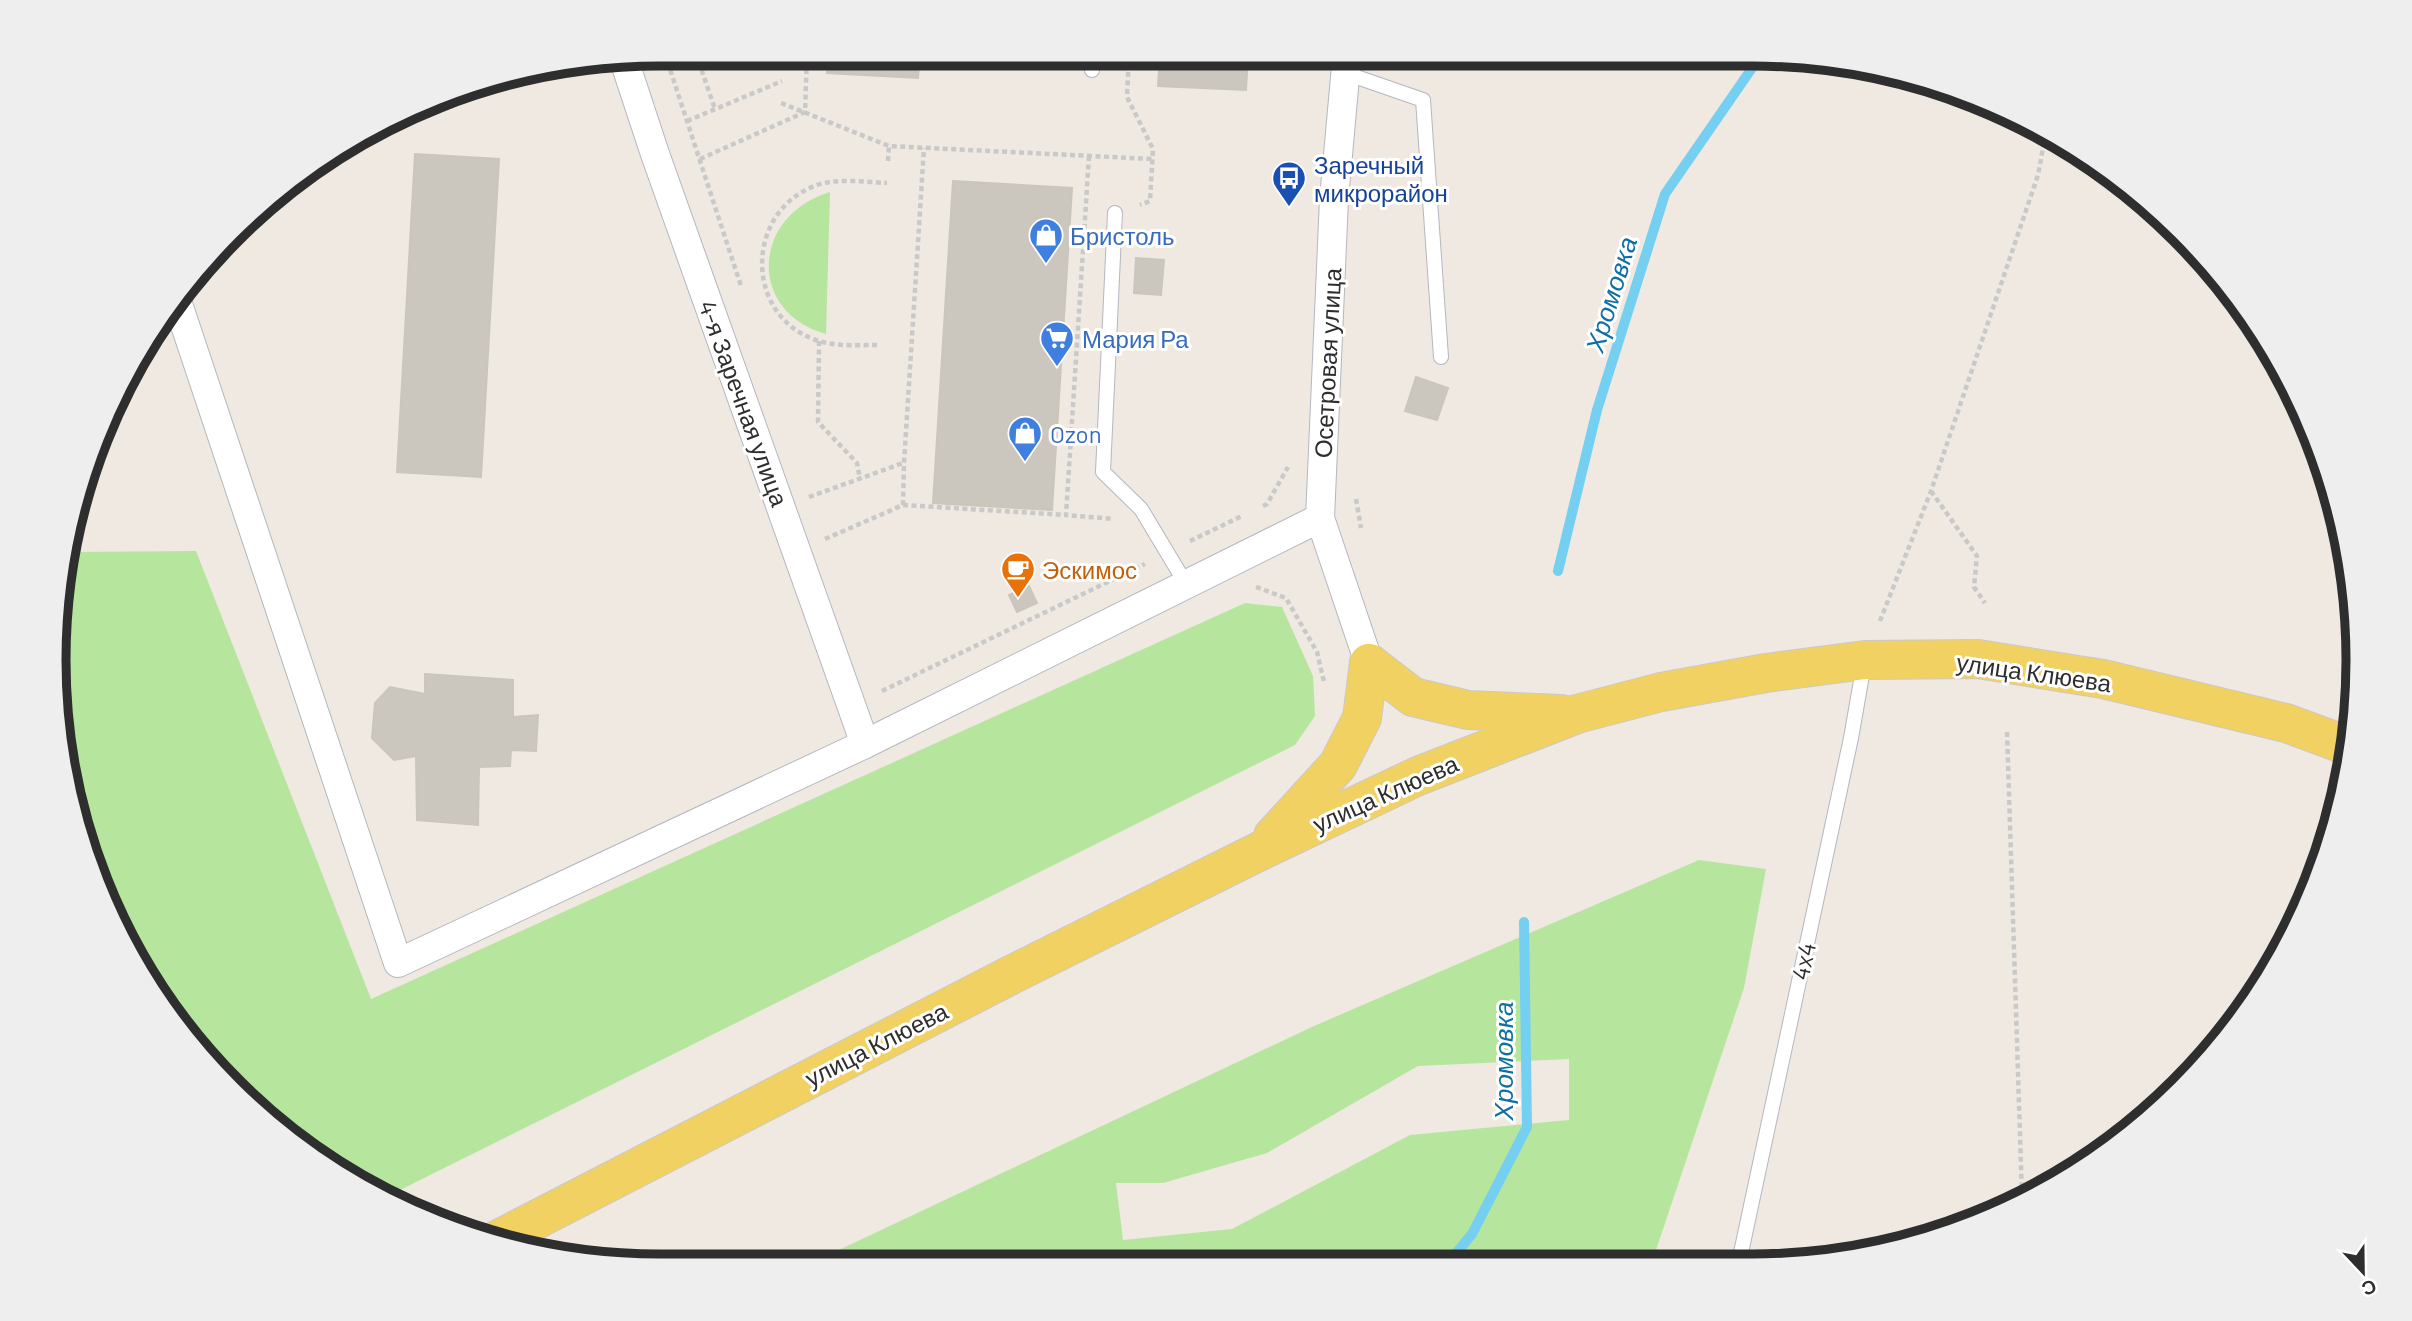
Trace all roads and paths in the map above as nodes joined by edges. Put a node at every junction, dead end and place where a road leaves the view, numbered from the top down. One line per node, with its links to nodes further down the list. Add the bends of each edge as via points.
1 (700, 66): 11 (path)
2 (807, 66): 12 (path)
3 (1092, 66): 8 (lane)
4 (1128, 66): 18 (path, via 1127,97 1153,149)
5 (1346, 66): 36 (street, Осетровая улица, via 1334,199)
6 (1350, 66): 26 (lane, via 1423,100)
7 (627, 68): 45 (street, 4-я Заречная улица)
8 (1092, 70)
9 (782, 81): 11 (path)
10 (781, 103): 12 (path)
11 (715, 109): 13 (path)
12 (805, 112): 15 (path); 17 (path)
13 (687, 121)
14 (2044, 144): 30 (path, via 2038,175)
15 (889, 146): 16 (path); 19 (path)
16 (924, 148): 18 (path); 28 (path)
17 (700, 159)
18 (1152, 159): 22 (path, via 1150,201)
19 (888, 161)
20 (887, 183): 24 (path, via 817,185 776,215 765,236 764,285 775,307 792,326)
21 (1086, 210): 22 (path)
22 (1115, 213): 38 (lane, via 1103,472 1141,509)
23 (180, 311): 49 (street, via 398,964)
24 (819, 341): 25 (path); 29 (path, via 818,422 857,463)
25 (877, 345)
26 (1441, 357)
27 (1291, 462): 33 (path, via 1267,504)
28 (904, 463): 29 (path); 32 (path)
29 (860, 479): 31 (path)
30 (1931, 491): 41 (path, via 1977,556 1974,587); 42 (path)
31 (808, 498)
32 (903, 505): 34 (path); 37 (path)
33 (1255, 510)
34 (1066, 515)
35 (1242, 516): 38 (path)
36 (1320, 517): 39 (street); 43 (street, Осетровая улица)
37 (823, 540)
38 (1168, 553): 39 (lane); 45 (path)
39 (1186, 584): 49 (street)
40 (1243, 592): 44 (path, via 1256,586 1286,598 1317,652)
41 (1985, 603)
42 (1865, 660): 46 (main road, улица Клюева, via 1661,692); 48 (main road, улица Клюева, via 1978,659 2104,679 2286,723); 53 (lane, 4x4)
43 (1369, 663): 46 (main road, via 1413,697 1468,709); 50 (main road, via 1362,718 1338,765)
44 (1324, 682)
45 (851, 705): 49 (street, 4-я Заречная улица)
46 (1577, 714): 50 (main road, улица Клюева, via 1418,776)
47 (2007, 732): 51 (path)
48 (2339, 743)
49 (865, 744)
50 (1259, 850): 52 (main road, улица Клюева)
51 (2022, 1189)
52 (508, 1234)
53 (1741, 1254)

